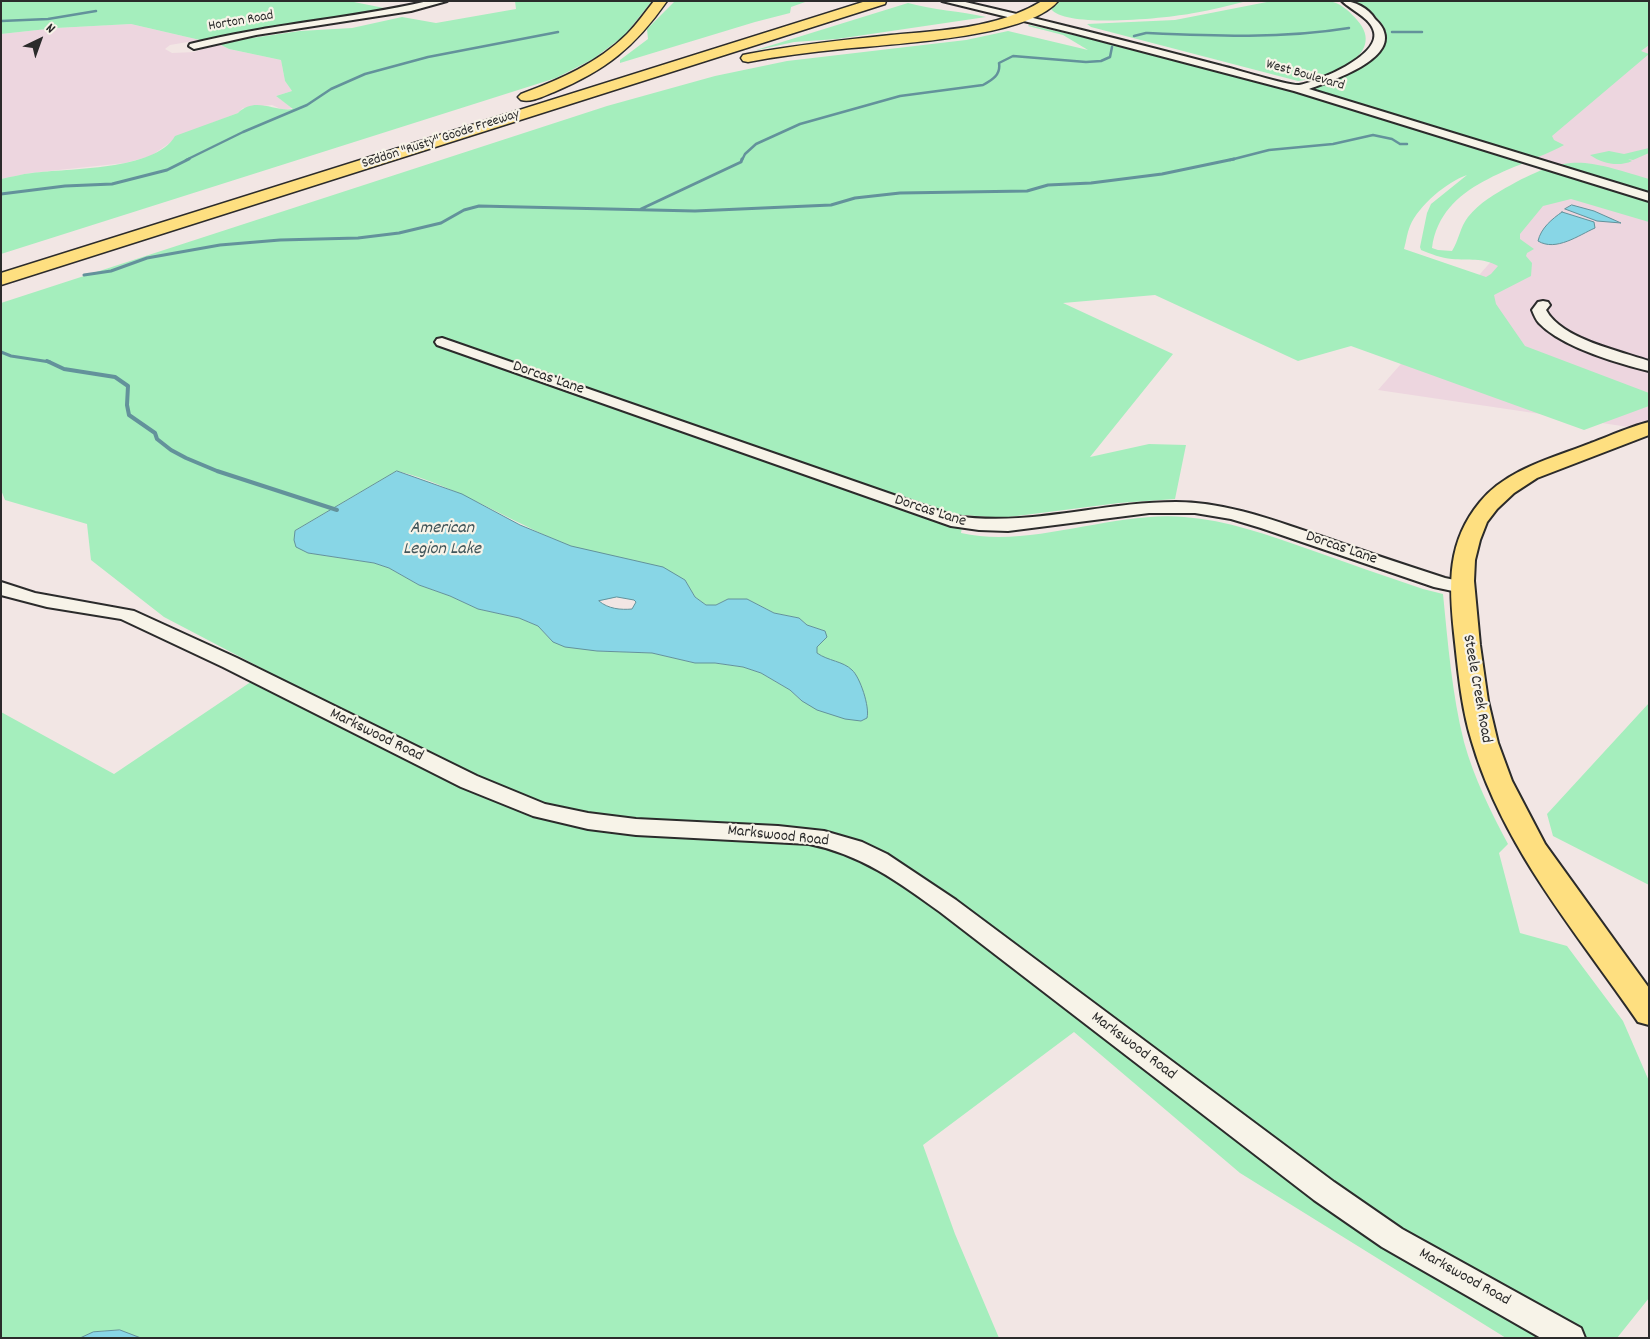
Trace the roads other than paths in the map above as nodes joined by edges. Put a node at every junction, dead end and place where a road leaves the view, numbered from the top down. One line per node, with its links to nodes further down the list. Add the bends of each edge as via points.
1 (442, 1): 9 (street, Horton Road)
2 (661, 1): 11 (highway, via 630,40 607,57 558,84)
3 (846, 1): 14 (highway, Seddon "Rusty" Goode Freeway)
4 (880, 1): 13 (highway, Seddon "Rusty" Goode Freeway)
5 (947, 1): 8 (street, West Boulevard)
6 (1052, 1): 8 (highway)
7 (1347, 1): 10 (street, via 1375,22 1379,44 1372,54 1354,67)
8 (1022, 19): 10 (street, West Boulevard); 13 (highway, via 946,34 765,54)
9 (194, 46)
10 (1298, 89): 15 (street, West Boulevard)
11 (516, 100)
12 (498, 106): 14 (highway)
13 (528, 113): 17 (highway, Seddon "Rusty" Goode Freeway)
14 (417, 135): 16 (highway, Seddon "Rusty" Goode Freeway)
15 (1649, 198)
16 (1, 264)
17 (1, 279)
18 (1543, 306): 20 (street, via 1539,310 1540,315 1556,330)
19 (442, 342): 22 (street, Dorcas Lane, via 951,521 976,526 1010,526 1145,508 1190,508 1267,524 1441,583)
20 (1649, 366)
21 (1649, 428): 22 (main road, Steele Creek Road, via 1530,474 1496,496 1469,534 1464,552)
22 (1462, 587): 24 (main road, Steele Creek Road, via 1471,677 1485,744 1499,783 1541,862)
23 (1, 588): 25 (street, Markswood Road, via 34,598 127,615 469,781 539,810 629,826 799,836 837,843 878,859 948,906 1324,1191 1392,1238)
24 (1649, 1013)
25 (1570, 1338)

